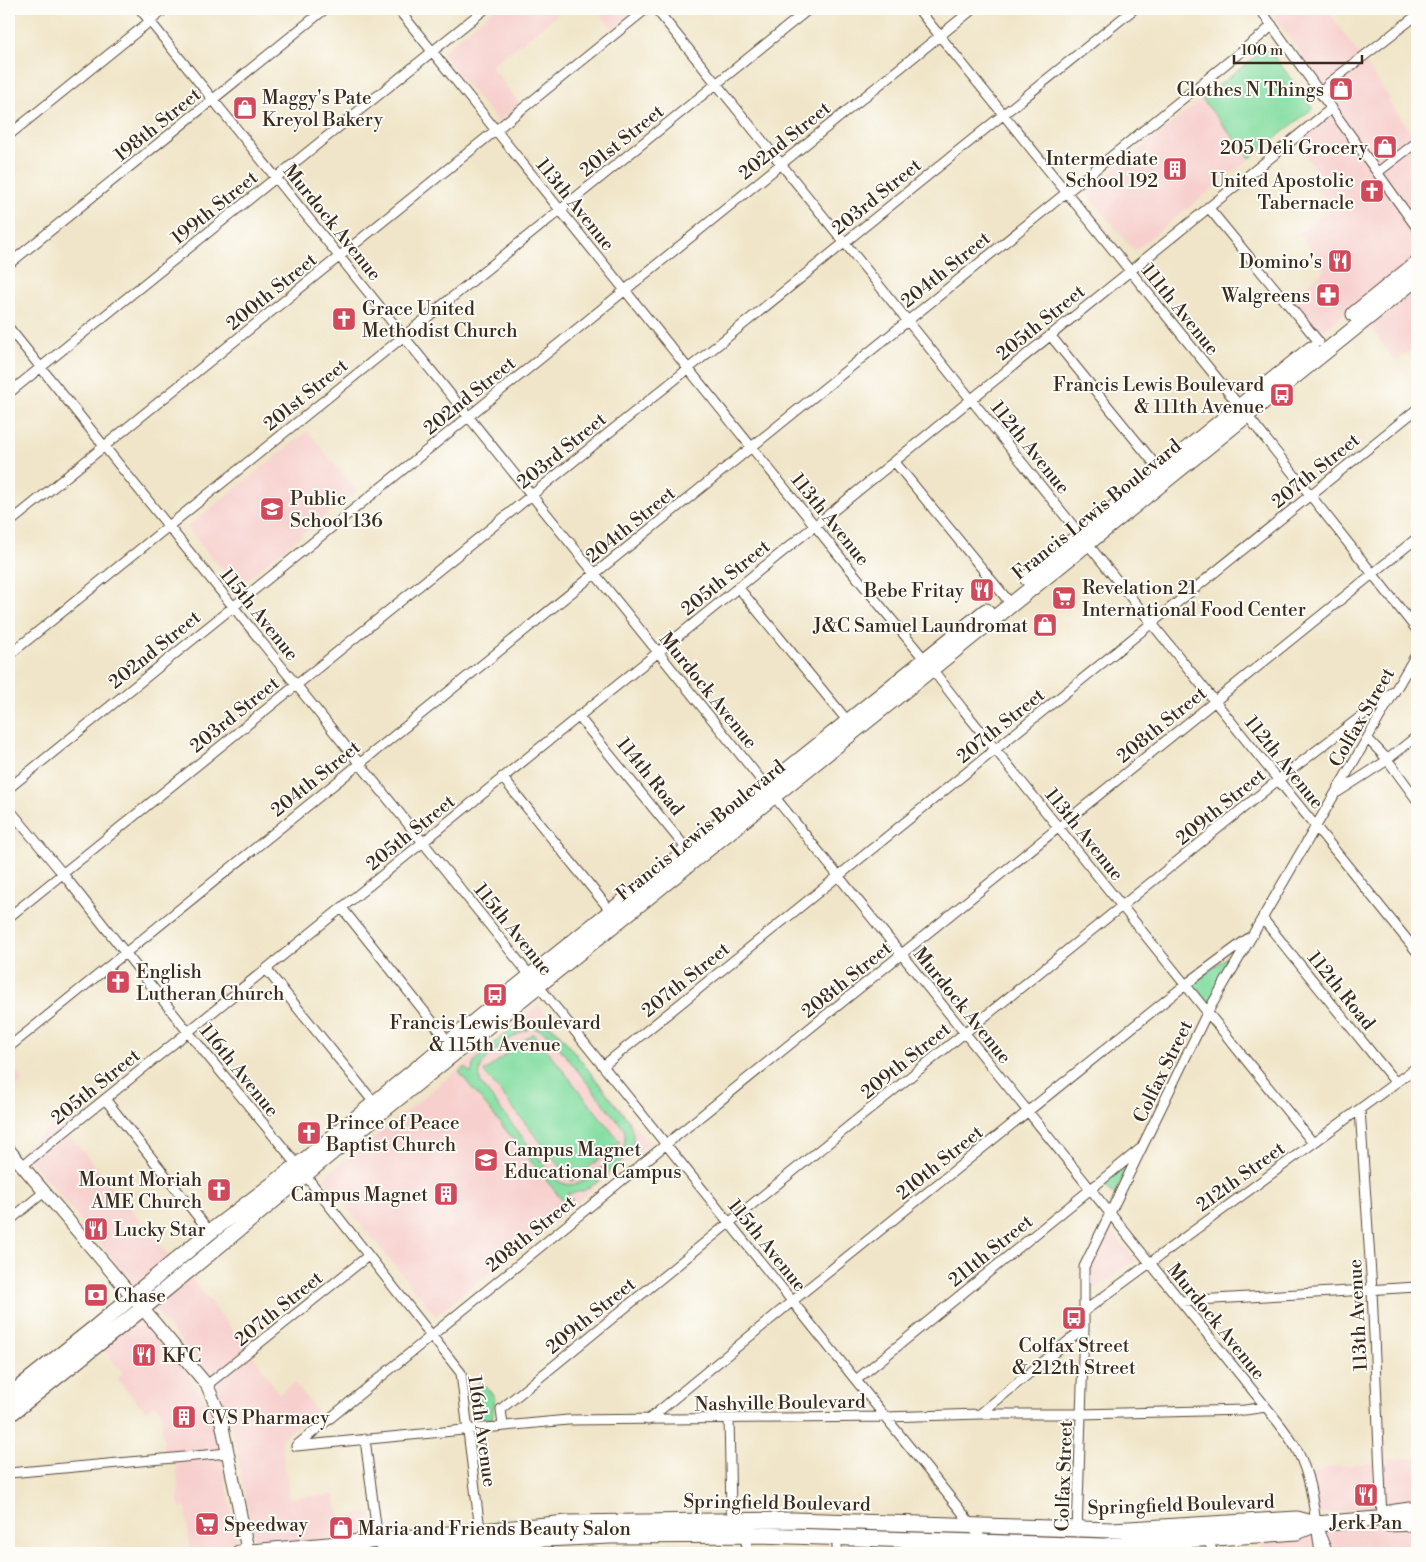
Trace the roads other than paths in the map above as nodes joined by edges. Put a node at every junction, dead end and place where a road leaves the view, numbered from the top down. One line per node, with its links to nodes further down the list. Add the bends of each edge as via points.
1 (140, 9): 14 (street, Murdock Avenue)
2 (165, 9): 14 (street)
3 (325, 9): 20 (street, 198th Street)
4 (398, 9): 17 (street, 113th Avenue)
5 (486, 9): 17 (street, 199th Street)
6 (646, 9): 23 (street, 200th Street)
7 (656, 9): 18 (street, 112th Avenue)
8 (809, 9): 18 (street, 201st Street)
9 (918, 9): 16 (street, 111th Avenue)
10 (973, 9): 16 (street, 202nd Street)
11 (1134, 9): 22 (street, 203rd Street)
12 (1261, 9): 15 (street)
13 (1417, 15): 19 (street, via 1329,83)
14 (149, 21): 20 (street, Murdock Avenue); 24 (street)
15 (1272, 25): 19 (street); 29 (street, 204th Street)
16 (940, 36): 22 (street, 111th Avenue); 26 (street, 202nd Street)
17 (432, 52): 23 (street, 113th Avenue); 28 (street, 199th Street)
18 (717, 84): 26 (street, 112th Avenue); 31 (street, 201st Street)
19 (1322, 94): 21 (street)
20 (212, 100): 28 (street, Murdock Avenue); 36 (street, 198th Street)
21 (1332, 108): 27 (street); 30 (street, 205th Street)
22 (1003, 114): 29 (street, 111th Avenue); 33 (street, 203rd Street)
23 (496, 130): 31 (street, 113th Avenue); 34 (street, 200th Street)
24 (9, 135)
25 (1417, 142): 27 (street)
26 (781, 163): 33 (street, 112th Avenue); 39 (street, 202nd Street)
27 (1378, 172): 32 (street)
28 (276, 178): 34 (street, Murdock Avenue); 45 (street, 199th Street)
29 (1066, 192): 37 (street, 111th Avenue); 40 (street, 204th Street)
30 (1208, 207): 37 (street, 205th Street); 44 (street)
31 (560, 210): 39 (street, 113th Avenue); 43 (street, 201st Street)
32 (1417, 228)
33 (845, 242): 40 (street, 112th Avenue); 46 (street, 203rd Street)
34 (339, 256): 43 (street, Murdock Avenue); 52 (street, 200th Street)
35 (1417, 263): 44 (main road, Francis Lewis Boulevard)
36 (9, 264)
37 (1129, 271): 42 (street, 205th Street); 50 (street, 111th Avenue)
38 (1417, 278): 50 (main road, Francis Lewis Boulevard)
39 (625, 290): 46 (street, 113th Avenue); 51 (street, 202nd Street)
40 (908, 320): 48 (street, 112th Avenue); 53 (street, 204th Street)
41 (9, 328): 45 (street, 115th Avenue)
42 (1050, 335): 48 (street, 205th Street); 55 (street)
43 (404, 336): 51 (street, Murdock Avenue); 60 (street, 201st Street)
44 (1319, 342): 50 (main road, Francis Lewis Boulevard)
45 (40, 368): 47 (street, 199th Street); 52 (street, 115th Avenue)
46 (688, 368): 53 (street, 113th Avenue); 56 (street, 203rd Street)
47 (9, 393)
48 (971, 399): 54 (street, 205th Street); 61 (street, 112th Avenue)
49 (1417, 409): 57 (street, 207th Street)
50 (1242, 410): 55 (main road, Francis Lewis Boulevard); 57 (street, 111th Avenue)
51 (468, 417): 56 (street, Murdock Avenue); 67 (street, 202nd Street)
52 (103, 446): 58 (street, 200th Street); 60 (street, 115th Avenue)
53 (751, 447): 59 (street, 113th Avenue); 63 (street, 204th Street)
54 (894, 461): 59 (street, 205th Street); 66 (street)
55 (1163, 475): 61 (main road, Francis Lewis Boulevard)
56 (531, 495): 63 (street, Murdock Avenue); 74 (street, 203rd Street)
57 (1310, 495): 64 (street, 111th Avenue); 68 (street, 207th Street)
58 (9, 522)
59 (814, 525): 65 (street, 205th Street); 73 (street, 113th Avenue)
60 (168, 526): 67 (street, 115th Avenue); 72 (street, 201st Street)
61 (1083, 538): 66 (main road, Francis Lewis Boulevard); 68 (street, 112th Avenue)
62 (1417, 538): 64 (street, 208th Street)
63 (594, 573): 70 (street, Murdock Avenue); 83 (street, 204th Street)
64 (1374, 574): 69 (street, 111th Avenue); 76 (street, 208th Street)
65 (738, 587): 70 (street, 205th Street); 78 (street)
66 (1008, 600): 73 (main road, Francis Lewis Boulevard)
67 (233, 606): 74 (street, 115th Avenue); 86 (street, 202nd Street)
68 (1152, 623): 76 (street, 112th Avenue); 81 (street, 207th Street)
69 (1417, 630)
70 (658, 652): 77 (street, 205th Street); 87 (street, Murdock Avenue)
71 (1417, 653): 75 (street, Colfax Street)
72 (9, 655)
73 (928, 664): 78 (main road, Francis Lewis Boulevard); 81 (street, 113th Avenue)
74 (296, 685): 83 (street, 115th Avenue); 95 (street, 203rd Street)
75 (1393, 692): 80 (street, Colfax Street); 85 (street, 209th Street)
76 (1215, 701): 85 (street, 112th Avenue); 92 (street, 208th Street)
77 (578, 716): 84 (street, 205th Street); 94 (street, 114th Road)
78 (852, 726): 87 (main road, Francis Lewis Boulevard)
79 (1417, 736): 82 (street)
80 (1368, 739): 82 (street); 88 (street, Colfax Street)
81 (995, 749): 92 (street, 113th Avenue); 96 (street, 207th Street)
82 (1387, 759): 88 (street); 89 (street)
83 (360, 763): 93 (street, 115th Avenue); 104 (street, 204th Street)
84 (502, 777): 93 (street, 205th Street); 99 (street)
85 (1278, 780): 91 (street, 112th Avenue); 97 (street, 209th Street)
86 (9, 788)
87 (771, 791): 94 (main road, Francis Lewis Boulevard); 96 (street, Murdock Avenue)
88 (1335, 794): 91 (street, Colfax Street)
89 (1417, 800)
90 (9, 809): 95 (street, 116th Avenue)
91 (1317, 827): 101 (street, Colfax Street); 103 (street, 112th Avenue)
92 (1059, 828): 97 (street, 113th Avenue); 105 (street, 208th Street)
93 (423, 842): 98 (street, 205th Street); 107 (street, 115th Avenue)
94 (692, 855): 99 (main road, Francis Lewis Boulevard)
95 (62, 874): 100 (street, 203rd Street); 104 (street, 116th Avenue)
96 (838, 876): 105 (street, Murdock Avenue); 114 (street, 207th Street)
97 (1122, 906): 108 (street, 113th Avenue); 111 (street, 209th Street)
98 (342, 908): 106 (street, 205th Street); 112 (street)
99 (614, 916): 107 (main road, Francis Lewis Boulevard)
100 (9, 917)
101 (1263, 918): 102 (street, Colfax Street); 116 (street, 112th Road)
102 (1254, 934): 108 (street, 210th Street); 109 (street, Colfax Street)
103 (1417, 952)
104 (125, 953): 110 (street, 116th Avenue); 113 (street, 204th Street)
105 (902, 954): 111 (street, Murdock Avenue); 122 (street, 208th Street)
106 (266, 969): 110 (street, 205th Street); 118 (street)
107 (535, 980): 112 (main road, Francis Lewis Boulevard); 114 (street, 115th Avenue)
108 (1185, 985): 109 (street, 113th Avenue); 120 (street, 210th Street)
109 (1207, 1013): 121 (street, 113th Avenue); 123 (street, Colfax Street)
110 (188, 1032): 117 (street, 205th Street); 126 (street, 116th Avenue)
111 (965, 1033): 120 (street, Murdock Avenue); 131 (street, 209th Street)
112 (453, 1046): 118 (main road, Francis Lewis Boulevard)
113 (9, 1047)
114 (603, 1066): 122 (street, 115th Avenue)
115 (1417, 1067): 116 (street, 212th Street)
116 (1396, 1083): 119 (street, 212th Street)
117 (105, 1099): 125 (street, 205th Street); 132 (street)
118 (378, 1107): 126 (main road, Francis Lewis Boulevard)
119 (1360, 1108): 121 (street, 212th Street); 136 (street, 113th Avenue)
120 (1028, 1111): 127 (street, Murdock Avenue); 138 (street, 210th Street)
121 (1313, 1143): 134 (street, 212th Street)
122 (666, 1144): 131 (street, 115th Avenue); 143 (street, 208th Street)
123 (1144, 1146): 127 (street, 211th Street); 129 (street, Colfax Street)
124 (9, 1150): 125 (main road)
125 (22, 1166): 128 (main road)
126 (300, 1170): 132 (main road, Francis Lewis Boulevard); 133 (street, 116th Avenue); 140 (main road, Francis Lewis Boulevard)
127 (1090, 1190): 129 (street, Murdock Avenue); 144 (street, 211th Street)
128 (44, 1192): 130 (street); 137 (main road)
129 (1110, 1214): 134 (street, Murdock Avenue); 141 (street, Colfax Street, via 1084,1267)
130 (9, 1221)
131 (730, 1222): 138 (street, 115th Avenue); 154 (street, 209th Street, via 501,1408)
132 (210, 1232): 137 (main road, Francis Lewis Boulevard)
133 (368, 1256): 143 (street, 116th Avenue); 145 (street, 207th Street)
134 (1150, 1263): 139 (street, Murdock Avenue); 141 (street, 212th Street)
135 (1417, 1287): 136 (street)
136 (1372, 1290): 139 (street); 161 (street, 113th Avenue)
137 (132, 1296): 140 (main road); 146 (main road, Francis Lewis Boulevard)
138 (792, 1301): 144 (street, 115th Avenue); 153 (street, 210th Street)
139 (1181, 1301): 147 (street, Murdock Avenue)
140 (143, 1308): 145 (main road); 150 (main road, Francis Lewis Boulevard)
141 (1083, 1312): 142 (street, Colfax Street)
142 (1084, 1328): 148 (street); 149 (street, Colfax Street)
143 (432, 1334): 155 (street, 116th Avenue, via 461,1373); 157 (street, 208th Street)
144 (856, 1380): 151 (street, 115th Avenue)
145 (207, 1385): 158 (main road, via 220,1415)
146 (9, 1390)
147 (1266, 1407): 149 (street, Nashville Boulevard); 164 (street, Murdock Avenue, via 1302,1461)
148 (980, 1414): 149 (street, Nashville Boulevard); 151 (street, Nashville Boulevard)
149 (1081, 1414): 167 (street, Colfax Street)
150 (9, 1415)
151 (886, 1417): 152 (street, Nashville Boulevard); 165 (street, 115th Avenue)
152 (729, 1419): 153 (street, Nashville Boulevard); 162 (street, via 731,1510)
153 (648, 1420): 154 (street, Nashville Boulevard, via 568,1420)
154 (504, 1426): 155 (street, Nashville Boulevard)
155 (468, 1430): 156 (street, Nashville Boulevard); 171 (street, 116th Avenue, via 479,1520)
156 (365, 1439): 157 (street, Nashville Boulevard); 175 (street)
157 (296, 1446)
158 (228, 1453): 159 (street); 179 (main road, via 246,1542)
159 (9, 1473)
160 (1417, 1509): 161 (main road, Springfield Boulevard, via 1389,1513)
161 (1382, 1519): 163 (main road, Springfield Boulevard, via 1388,1524); 164 (main road, Springfield Boulevard)
162 (735, 1520): 165 (main road, Springfield Boulevard); 169 (street); 171 (main road, Springfield Boulevard, via 568,1523)
163 (1417, 1523)
164 (1316, 1524): 168 (main road, Springfield Boulevard, via 1297,1519); 174 (main road, Springfield Boulevard, via 1297,1532); 182 (street, Murdock Avenue); 183 (street, Murdock Avenue)
165 (972, 1526): 166 (main road, Springfield Boulevard); 176 (street, 115th Avenue)
166 (1015, 1527): 167 (main road, Springfield Boulevard); 177 (main road)
167 (1077, 1529): 168 (main road, Springfield Boulevard); 172 (street, Colfax Street)
168 (1100, 1529): 178 (street)
169 (743, 1535): 170 (main road, Springfield Boulevard); 171 (main road, Springfield Boulevard, via 611,1536); 180 (street, via 748,1543)
170 (837, 1537): 173 (main road, Springfield Boulevard); 181 (street)
171 (488, 1543): 175 (main road, Springfield Boulevard)
172 (1077, 1545): 177 (main road, Springfield Boulevard); 178 (main road, Springfield Boulevard)
173 (922, 1546): 176 (main road, Springfield Boulevard)
174 (1210, 1546): 178 (main road, Springfield Boulevard)
175 (380, 1547): 179 (main road, Springfield Boulevard)
176 (987, 1548): 177 (main road, Springfield Boulevard)
177 (1014, 1548)
178 (1105, 1550)
179 (244, 1553)
180 (748, 1553)
181 (837, 1553)
182 (1320, 1553)
183 (1328, 1553)

